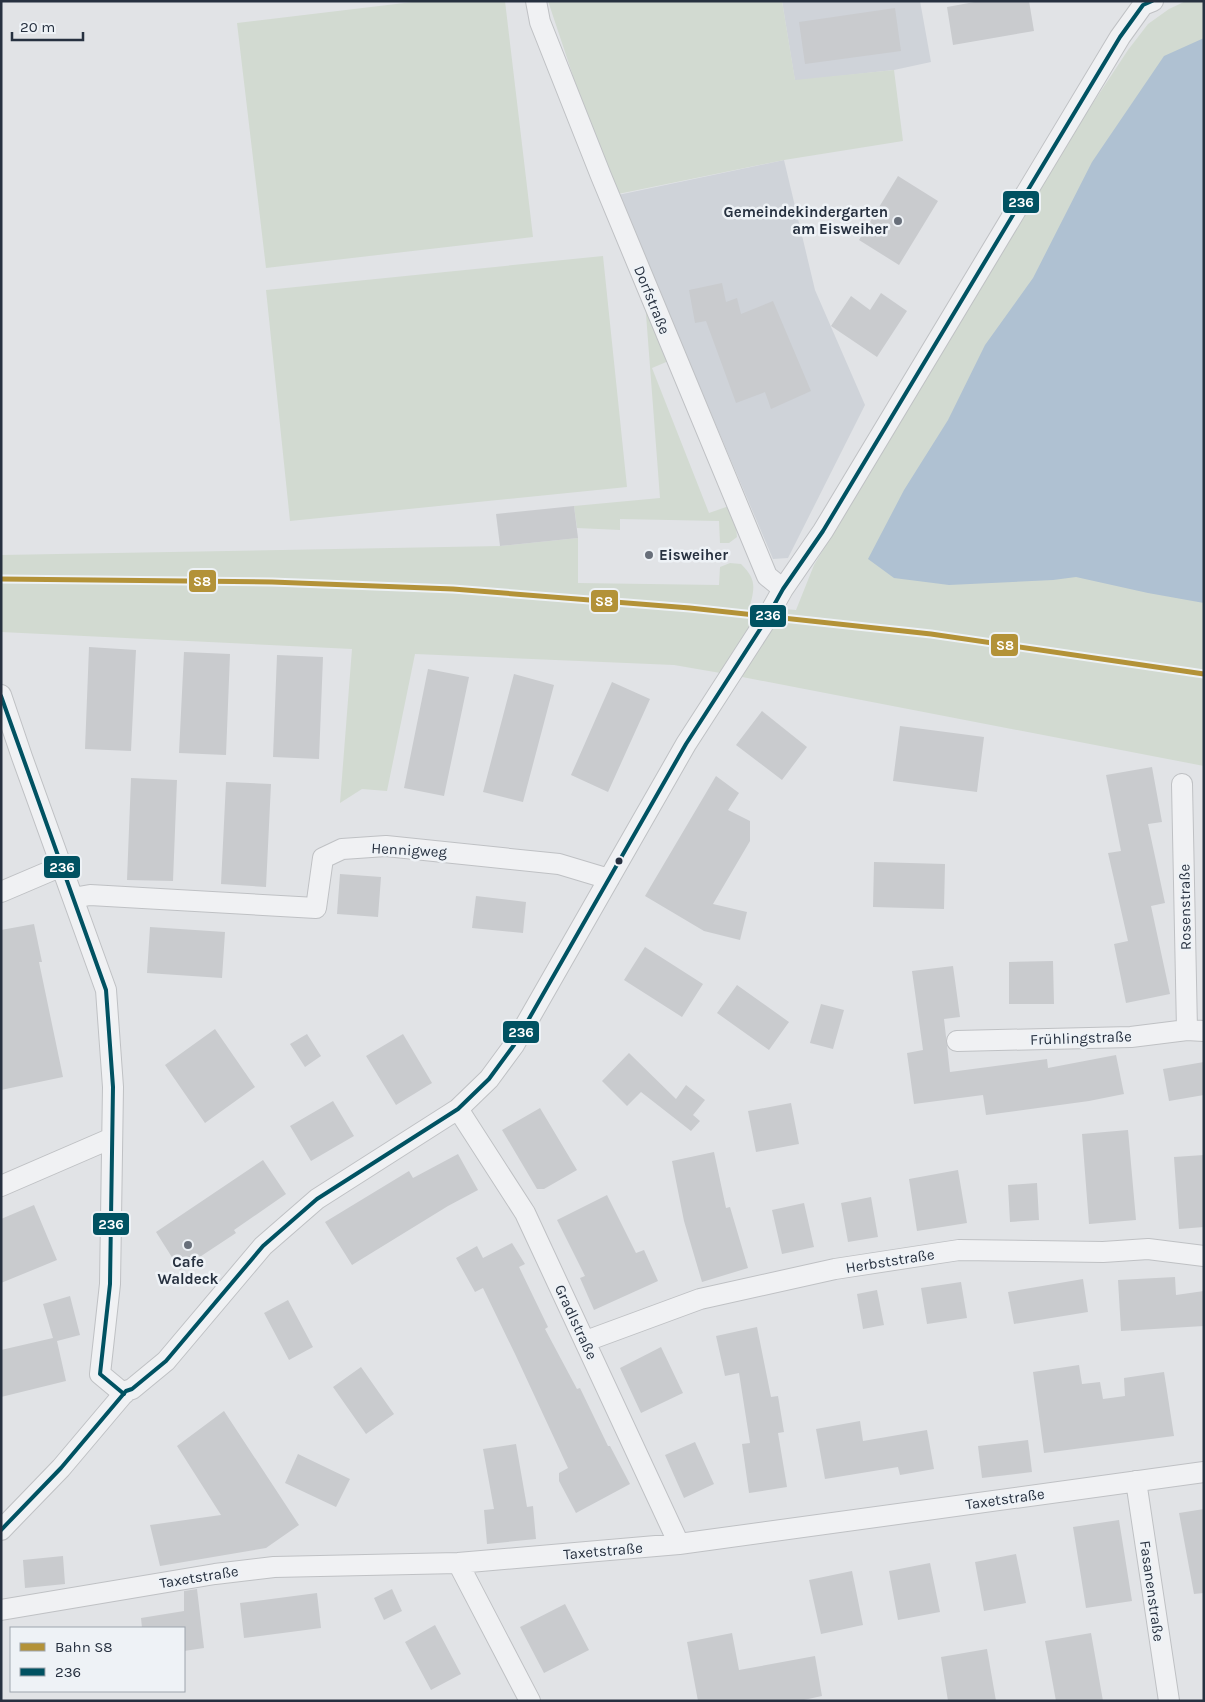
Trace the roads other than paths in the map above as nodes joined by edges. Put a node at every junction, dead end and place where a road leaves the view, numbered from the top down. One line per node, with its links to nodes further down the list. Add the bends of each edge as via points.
1 (536, 1): 3 (street, Dorfstraße, via 540,22 601,176 766,576)
2 (1153, 1): 3 (street, via 1143,6 1120,37 823,531)
3 (783, 589): 7 (street, via 686,744)
4 (1, 696): 6 (street)
5 (1182, 784): 10 (street, Rosenstraße)
6 (62, 866): 8 (street); 9 (street)
7 (609, 879): 9 (street, Hennigweg, via 559,864 386,846 342,849 323,858 316,908 90,895); 12 (street, via 514,1045 489,1079)
8 (1, 892)
9 (73, 898): 13 (street, via 106,990 113,1087)
10 (1195, 1030): 11 (street, Frühlingstraße, via 1131,1036)
11 (957, 1042)
12 (458, 1109): 16 (street, Gradlstraße, via 525,1213); 17 (street, via 317,1199 263,1246 166,1361)
13 (112, 1138): 14 (street); 17 (street, via 110,1284 100,1374)
14 (1, 1186)
15 (1204, 1256): 16 (street, Herbststraße, via 1148,1249 1103,1252 959,1250 835,1269 700,1298)
16 (586, 1341): 21 (street, Gradlstraße)
17 (124, 1394): 20 (street, via 61,1468)
18 (1204, 1472): 19 (street, Taxetstraße)
19 (1136, 1481): 21 (street, Taxetstraße); 25 (street, Fasanenstraße)
20 (1, 1530)
21 (679, 1544): 22 (street, Taxetstraße)
22 (458, 1563): 23 (street, Taxetstraße, via 274,1567); 24 (street)
23 (1, 1610)
24 (530, 1701)
25 (1169, 1701)

